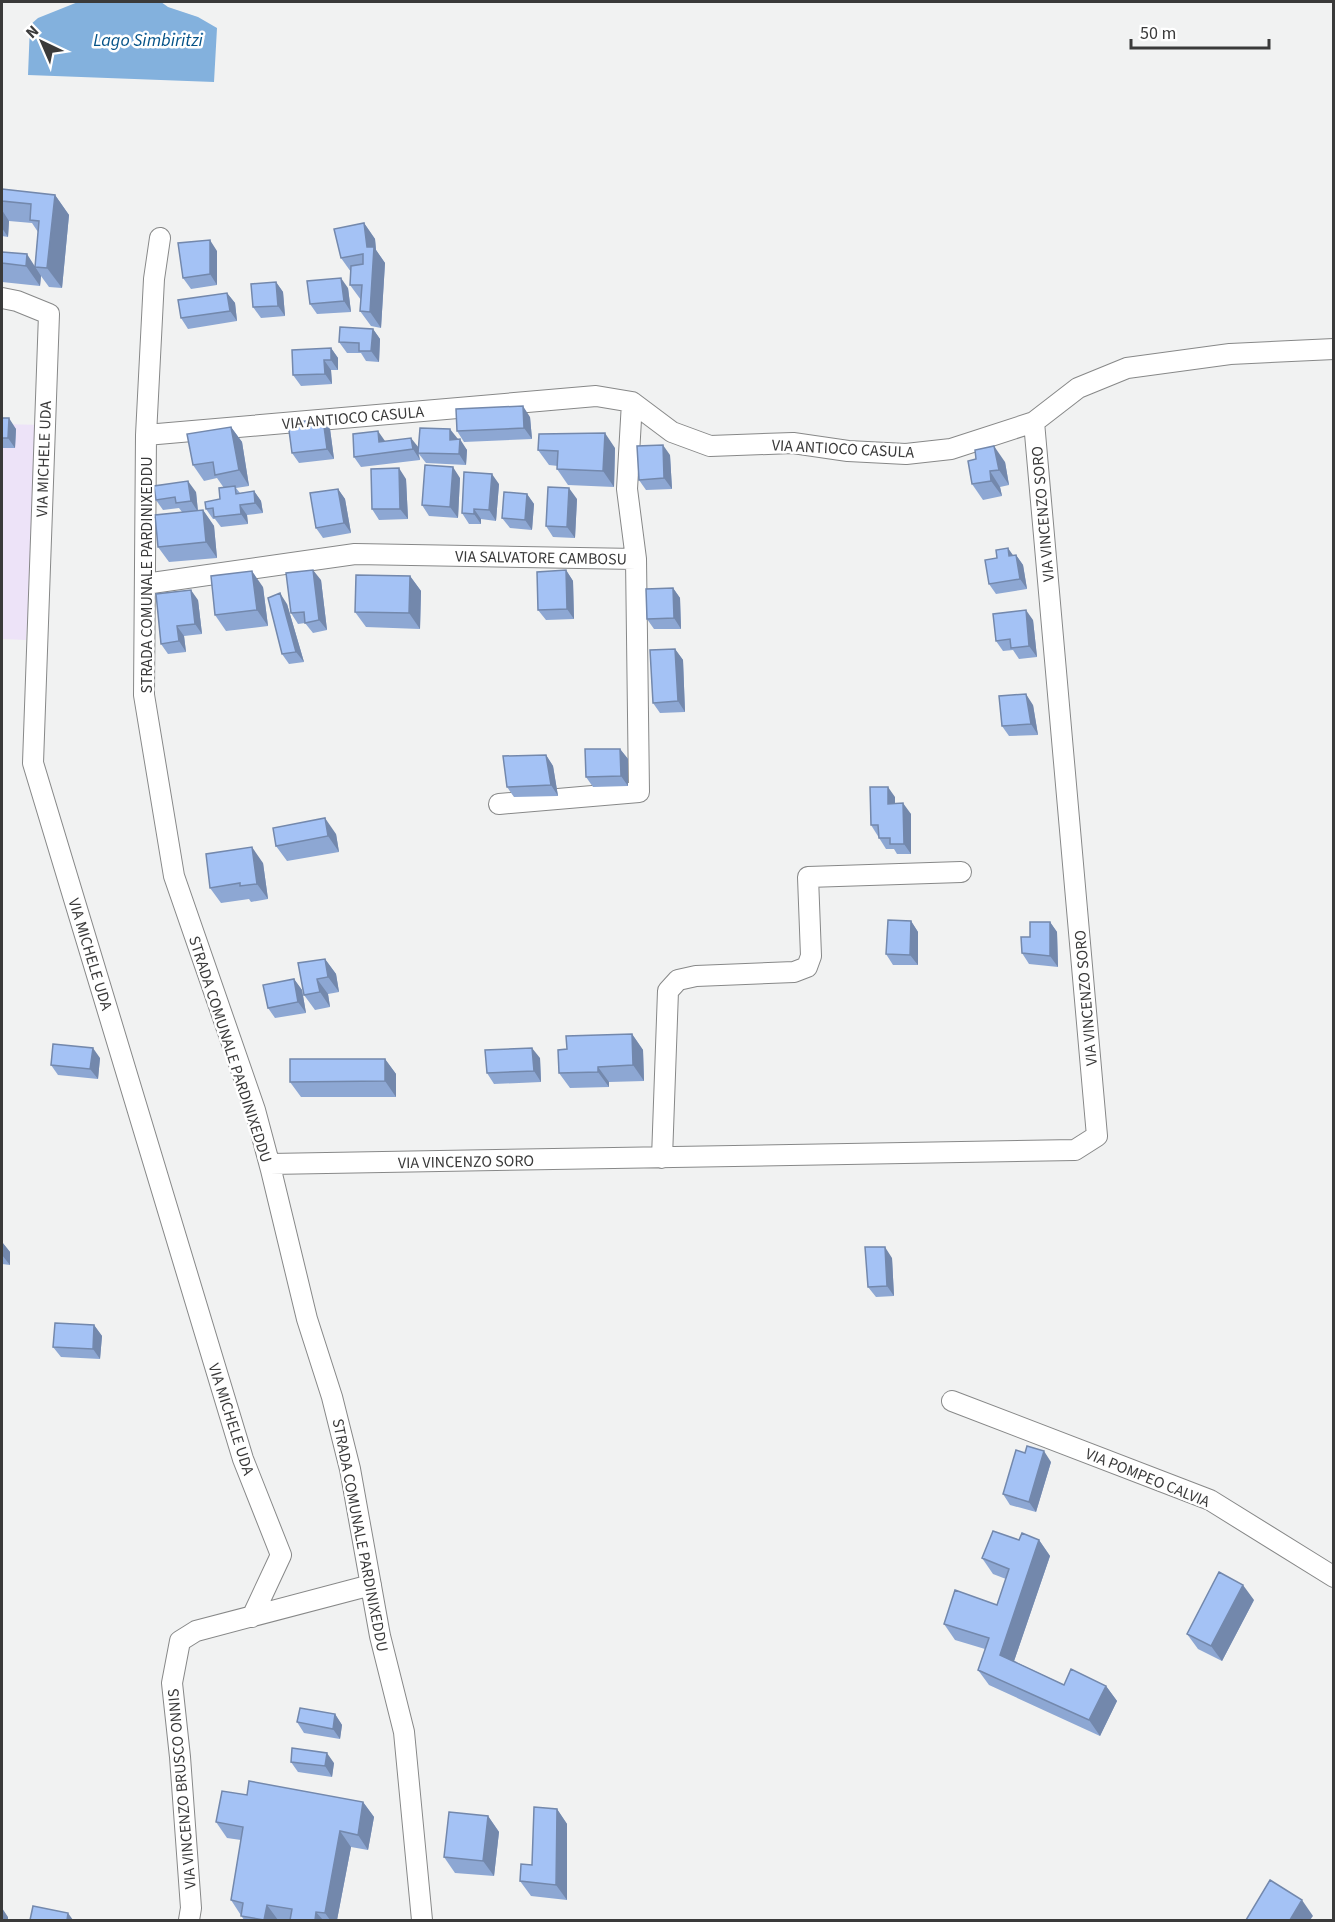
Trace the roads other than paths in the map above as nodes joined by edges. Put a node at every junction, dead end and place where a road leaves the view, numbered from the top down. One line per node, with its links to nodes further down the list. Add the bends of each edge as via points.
1 (160, 238): 6 (street, STRADA COMUNALE PARDINIXEDDU, via 154,279)
2 (2, 298): 16 (street, VIA MICHELE UDA, via 49,314 33,762 243,1459 281,1555)
3 (1334, 349): 5 (street, VIA ANTIOCO CASULA, via 1230,354 1127,368 1078,388)
4 (633, 402): 5 (street, VIA ANTIOCO CASULA, via 672,432 710,446 793,443 906,454 951,449); 6 (street, VIA ANTIOCO CASULA, via 596,396); 7 (street, via 627,489)
5 (1034, 422): 11 (street, VIA VINCENZO SORO, via 1097,1136 1075,1150)
6 (146, 435): 8 (street, STRADA COMUNALE PARDINIXEDDU)
7 (636, 559): 8 (street, VIA SALVATORE CAMBOSU, via 355,554); 9 (street, VIA SALVATORE CAMBOSU, via 639,792)
8 (145, 584): 12 (street, STRADA COMUNALE PARDINIXEDDU, via 144,695 174,876)
9 (499, 804)
10 (961, 872): 11 (street, via 808,877 811,956 807,967 794,972 678,980 668,991)
11 (662, 1158): 12 (street, VIA VINCENZO SORO)
12 (270, 1164): 15 (street, STRADA COMUNALE PARDINIXEDDU, via 307,1319 350,1469)
13 (952, 1401): 14 (street, VIA POMPEO CALVIA, via 1210,1500)
14 (1334, 1577)
15 (371, 1585): 16 (street, VIA VINCENZO BRUSCO ONNIS); 18 (street, STRADA COMUNALE PARDINIXEDDU, via 404,1732)
16 (252, 1617): 17 (street, VIA VINCENZO BRUSCO ONNIS, via 196,1631 180,1641 176,1653 172,1683)
17 (189, 1920)
18 (422, 1920)

